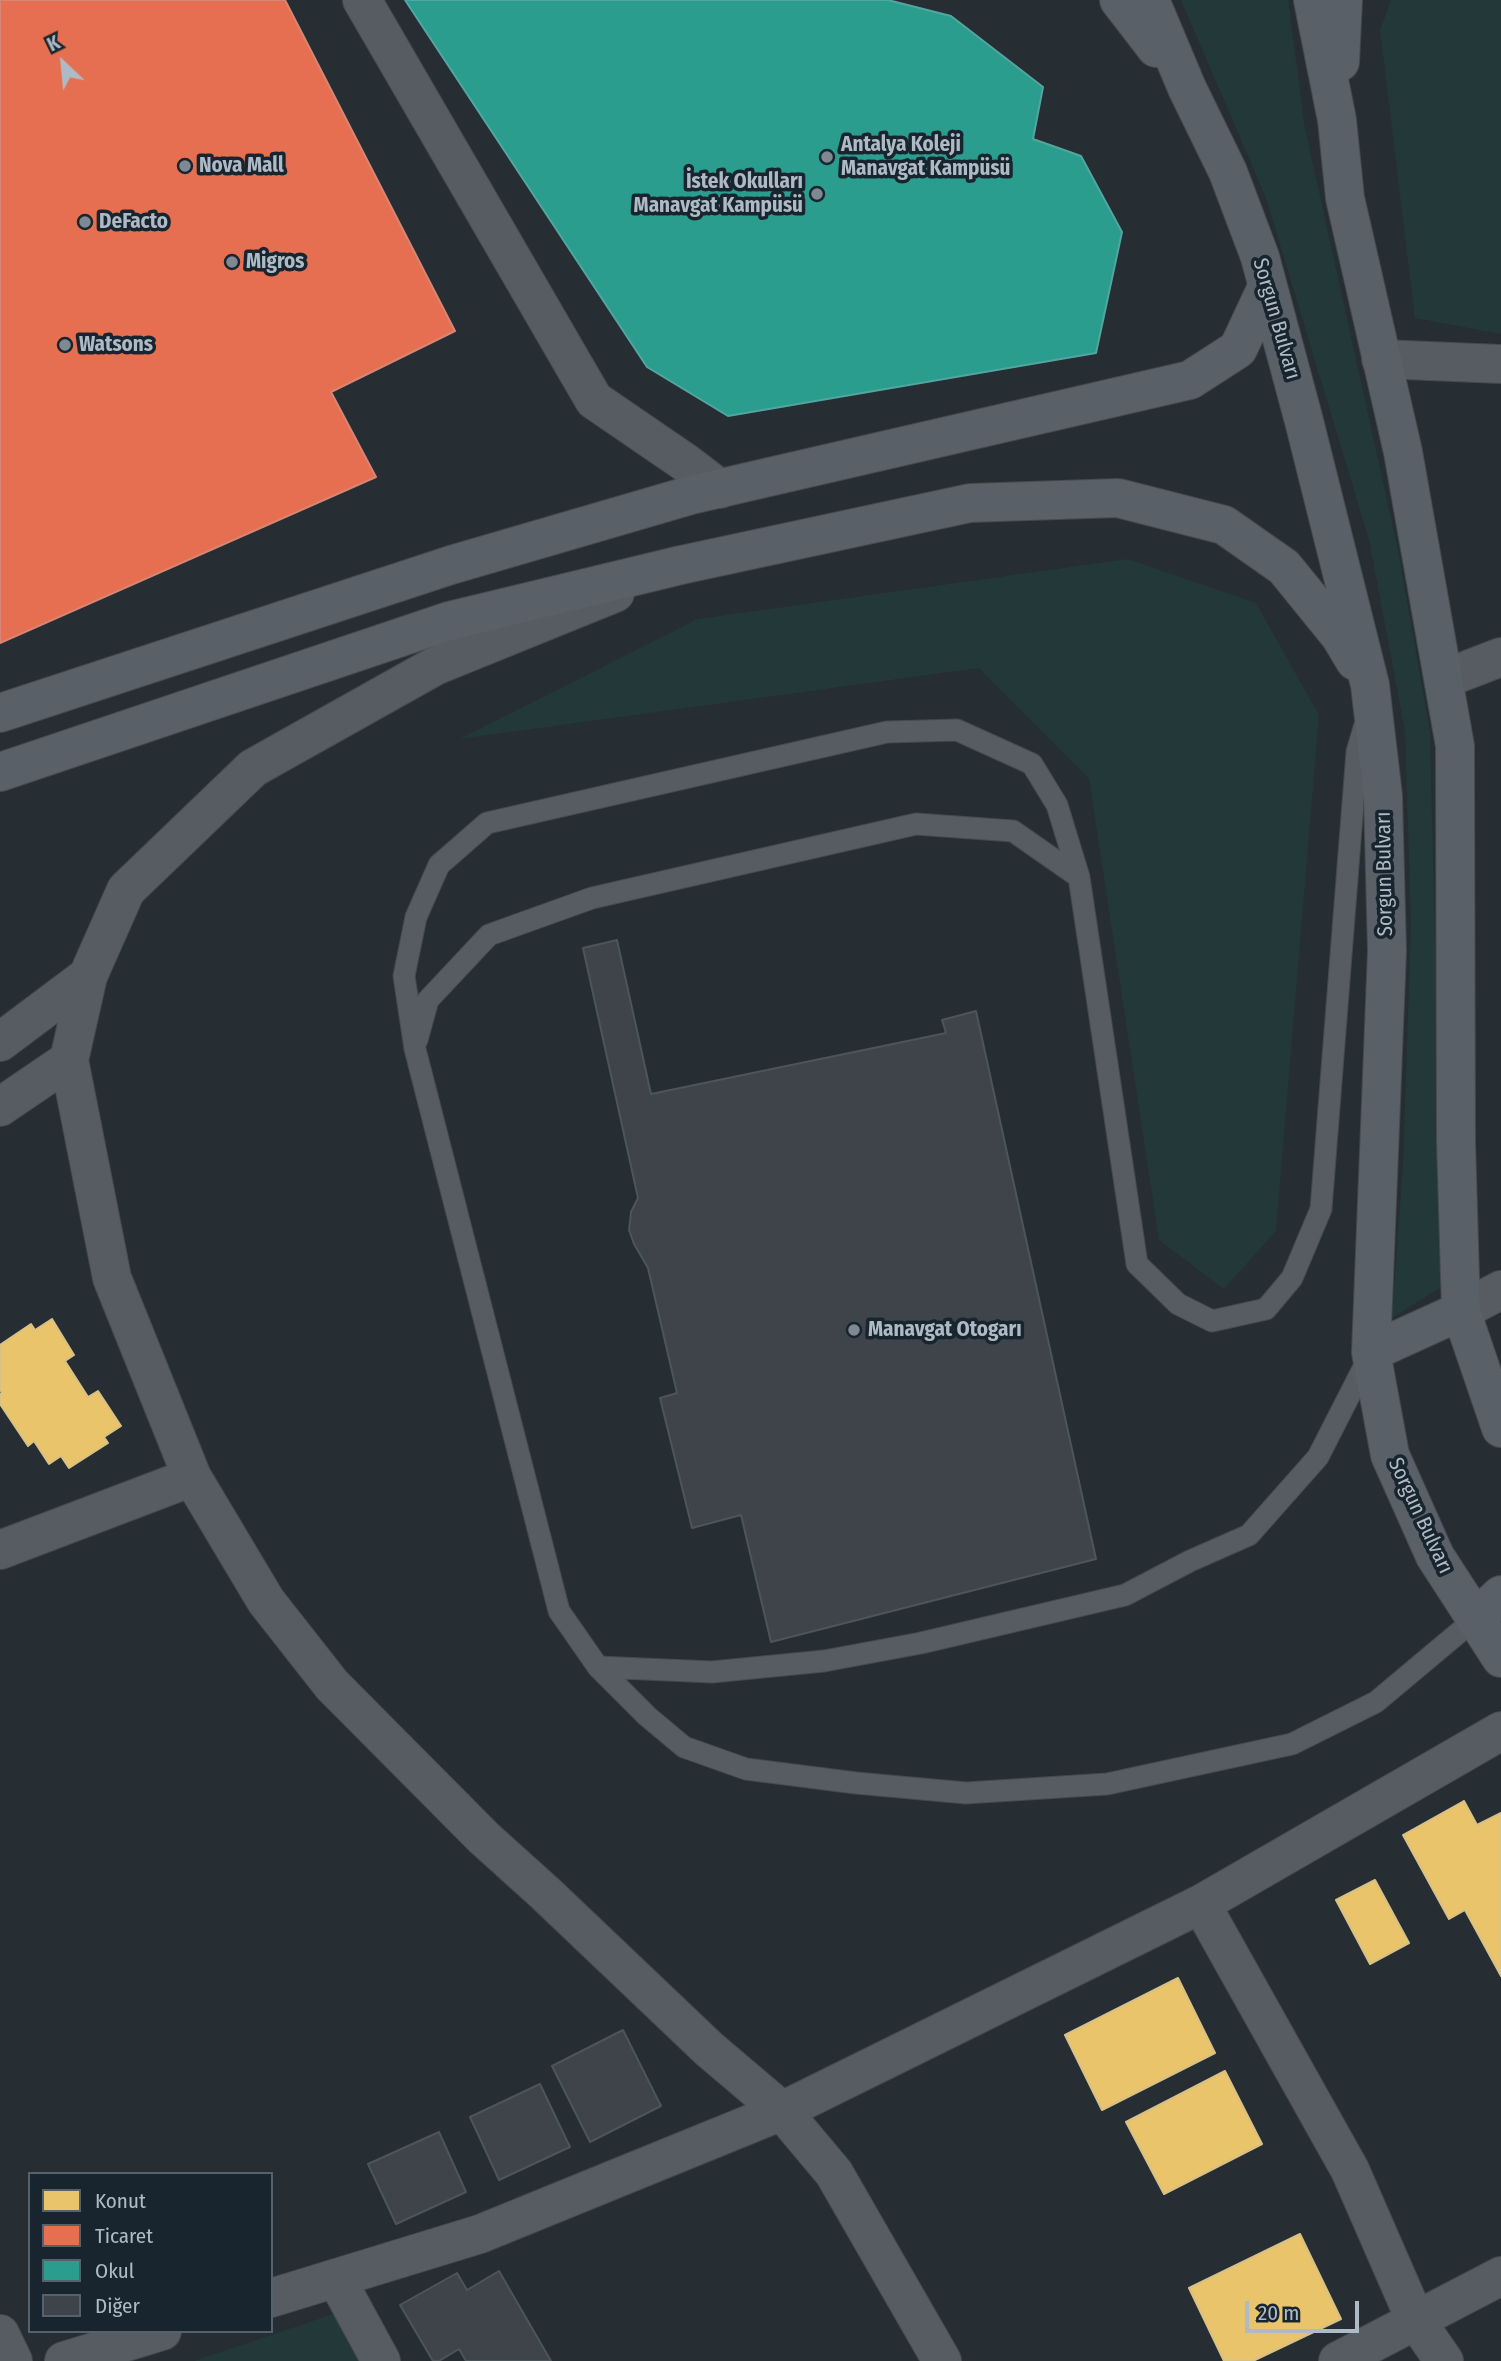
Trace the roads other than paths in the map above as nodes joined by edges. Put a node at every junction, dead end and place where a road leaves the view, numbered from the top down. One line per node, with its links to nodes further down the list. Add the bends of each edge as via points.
1 (362, 0): 11 (street, via 594,400)
2 (1119, 0): 6 (main road)
3 (1150, 0): 6 (main road)
4 (1313, 0): 7 (main road)
5 (1343, 0): 7 (main road)
6 (1187, 88): 8 (main road, Sorgun Bulvarı, via 1228,172)
7 (1337, 120): 9 (main road, via 1345,198)
8 (1268, 287): 11 (main road, via 1238,349 1190,380); 15 (main road, Sorgun Bulvarı)
9 (1381, 359): 10 (street); 14 (main road, via 1403,452)
10 (1501, 364)
11 (720, 489): 16 (main road, via 451,565)
12 (681, 565): 15 (main road, via 970,503 1118,498 1224,525 1284,566 1340,636); 17 (main road, via 449,621); 19 (street, via 435,666 253,768 126,890)
13 (1501, 657): 14 (street)
14 (1444, 679): 25 (main road, via 1455,746 1455,1128)
15 (1371, 695): 18 (lane, via 1357,752 1321,1209 1292,1278 1266,1309 1212,1321 1178,1304 1137,1264); 26 (main road, Sorgun Bulvarı, via 1383,796 1387,937)
16 (0, 713)
17 (0, 772)
18 (1079, 877): 21 (lane, via 1013,831 916,824 592,898 489,935 428,1000); 21 (lane, via 1057,805 1032,764 957,730 887,732 486,823 439,865 416,918 404,976)
19 (88, 976): 20 (street); 22 (street)
20 (0, 1042)
21 (415, 1049): 32 (lane, via 559,1611)
22 (69, 1060): 23 (street); 28 (street, via 112,1278)
23 (0, 1107)
24 (1501, 1290): 25 (street)
25 (1461, 1311): 26 (main road); 27 (main road)
26 (1371, 1352): 30 (main road, Sorgun Bulvarı, via 1390,1455 1434,1556); 32 (lane, via 1318,1457 1249,1535 1125,1595 824,1661 712,1672)
27 (1501, 1428)
28 (192, 1477): 29 (street); 35 (street, via 265,1601 332,1685 484,1838 709,2049)
29 (0, 1550)
30 (1488, 1607): 31 (main road, Sorgun Bulvarı); 32 (lane, via 1376,1702 1292,1744 1107,1784 966,1793 746,1769 684,1747)
31 (1501, 1658)
32 (598, 1667)
33 (1501, 1731): 34 (street)
34 (1201, 1904): 35 (street); 39 (street, via 1350,2170)
35 (782, 2110): 37 (street, via 480,2234); 45 (street, via 834,2173)
36 (1501, 2276): 39 (street)
37 (337, 2278): 38 (street); 44 (street)
38 (273, 2297)
39 (1415, 2319): 46 (street); 47 (street)
40 (155, 2333): 43 (street)
41 (0, 2334): 42 (street)
42 (13, 2361)
43 (64, 2361)
44 (382, 2361)
45 (942, 2361)
46 (1338, 2361)
47 (1444, 2361)

